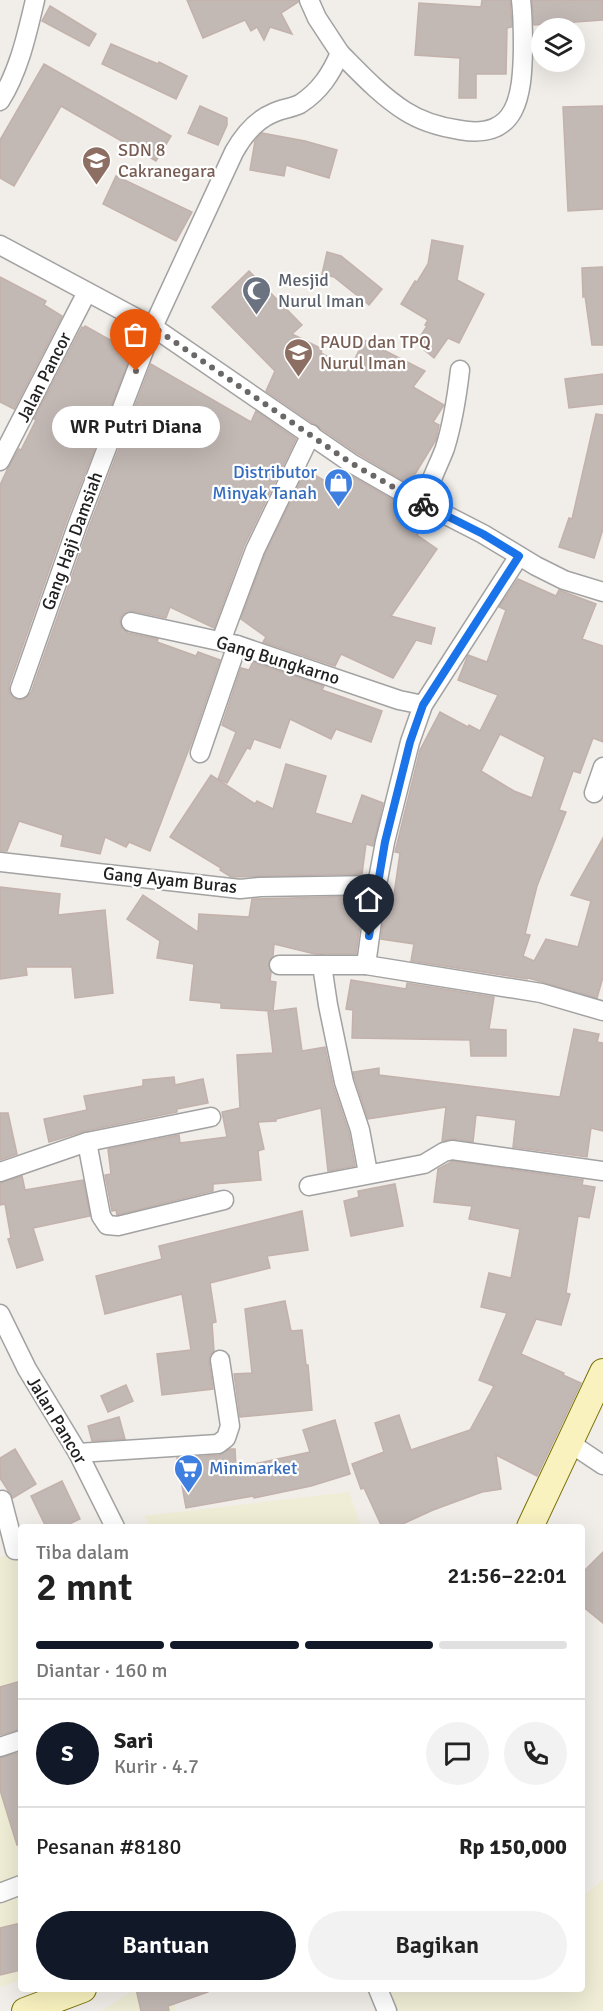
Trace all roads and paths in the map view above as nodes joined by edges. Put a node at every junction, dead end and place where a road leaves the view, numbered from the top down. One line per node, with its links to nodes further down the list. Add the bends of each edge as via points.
1 (35, 0): 5 (street, via 19,59)
2 (309, 0): 4 (street)
3 (521, 0): 4 (street, via 522,74 517,102 504,122 489,131 465,131 425,122 380,93)
4 (340, 53): 8 (street, Gang Haji Damsiah, via 330,75 319,87 299,104 272,113 254,125 240,140)
5 (0, 101)
6 (0, 245): 7 (street)
7 (87, 292): 8 (street); 11 (street, Jalan Pancor)
8 (153, 327): 10 (street); 17 (street, Gang Haji Damsiah)
9 (460, 370): 12 (street, via 452,421)
10 (311, 434): 12 (street, via 351,463); 16 (street, via 255,550)
11 (0, 461)
12 (425, 505): 13 (street)
13 (519, 556): 14 (street, via 564,580); 18 (street)
14 (603, 592)
15 (130, 622): 16 (street, Gang Bungkarno)
16 (229, 643): 18 (street, Gang Bungkarno); 19 (street)
17 (20, 689)
18 (423, 705): 23 (street, via 397,792)
19 (200, 753)
20 (603, 767): 21 (street)
21 (594, 793)
22 (0, 862): 23 (street, Gang Ayam Buras, via 240,889)
23 (377, 885): 26 (street)
24 (279, 965): 25 (street)
25 (322, 965): 26 (street); 32 (street, via 344,1082 360,1130)
26 (366, 965): 27 (street, via 542,993)
27 (603, 1011)
28 (211, 1117): 29 (street)
29 (87, 1142): 31 (street); 34 (street, via 101,1216 107,1225 118,1226)
30 (603, 1171): 32 (street, via 452,1150 424,1164)
31 (0, 1172)
32 (368, 1173): 33 (street)
33 (309, 1186)
34 (224, 1200)
35 (0, 1314): 39 (street, Jalan Pancor, via 27,1369)
36 (220, 1360): 39 (street, via 230,1426 226,1438 218,1444)
37 (603, 1372): 38 (street)
38 (570, 1443): 40 (street); 43 (street)
39 (78, 1453): 42 (street, Jalan Pancor)
40 (603, 1465)
41 (2, 1500): 44 (street)
42 (114, 1524)
43 (531, 1524)
44 (12, 1551)
45 (18, 1741): 46 (street)
46 (0, 1747)
47 (18, 1886): 48 (street)
48 (0, 1893)
49 (75, 1992): 51 (street)
50 (379, 1992): 52 (street)
51 (25, 2011)
52 (387, 2011)

